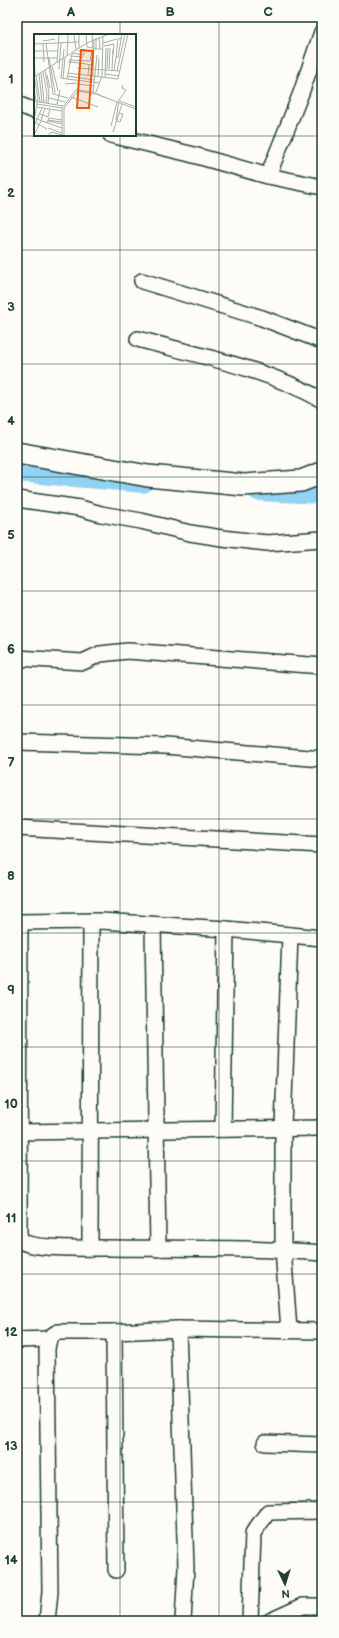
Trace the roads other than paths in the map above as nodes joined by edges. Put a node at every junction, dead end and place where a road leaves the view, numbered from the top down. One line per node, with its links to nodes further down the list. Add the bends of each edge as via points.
1 (322, 32): 5 (street)
2 (17, 104): 3 (street)
3 (34, 111)
4 (115, 136): 5 (street)
5 (268, 176): 6 (street)
6 (322, 187)
7 (142, 281): 9 (street, via 262,318)
8 (138, 339): 10 (street, via 270,375)
9 (322, 341)
10 (322, 400)
11 (17, 453): 12 (street, via 148,476 244,485 301,481)
12 (322, 474)
13 (17, 498): 14 (street, via 80,508 222,538 267,543)
14 (322, 539)
15 (17, 658): 16 (street, via 83,662 100,654 128,651)
16 (322, 666)
17 (17, 742): 18 (street, via 165,746)
18 (322, 759)
19 (17, 828): 20 (street)
20 (322, 845)
21 (91, 921): 22 (street); 23 (street); 31 (street)
22 (18, 922): 32 (street)
23 (153, 925): 24 (street); 29 (street)
24 (226, 929): 25 (street); 30 (street)
25 (290, 935): 26 (street); 27 (street)
26 (322, 938)
27 (283, 1128): 28 (street); 30 (street); 35 (street)
28 (322, 1128)
29 (156, 1129): 30 (street); 31 (street); 34 (street)
30 (223, 1129)
31 (90, 1130): 32 (street); 33 (street)
32 (18, 1132): 33 (street, via 21,1241 31,1246)
33 (90, 1248): 34 (street)
34 (158, 1248): 35 (street)
35 (283, 1250): 36 (street); 38 (street)
36 (322, 1253)
37 (178, 1329): 38 (street); 40 (street); 49 (street, via 186,1568)
38 (289, 1330): 39 (street)
39 (322, 1331)
40 (114, 1332): 41 (street, via 58,1332); 46 (street)
41 (49, 1339): 42 (street); 48 (street, via 47,1358 50,1592)
42 (17, 1340)
43 (265, 1443): 44 (street)
44 (322, 1445)
45 (322, 1511): 50 (street, via 268,1512 253,1533)
46 (116, 1570)
47 (322, 1606): 51 (street, via 303,1606)
48 (47, 1621)
49 (183, 1621)
50 (250, 1621)
51 (270, 1621)

